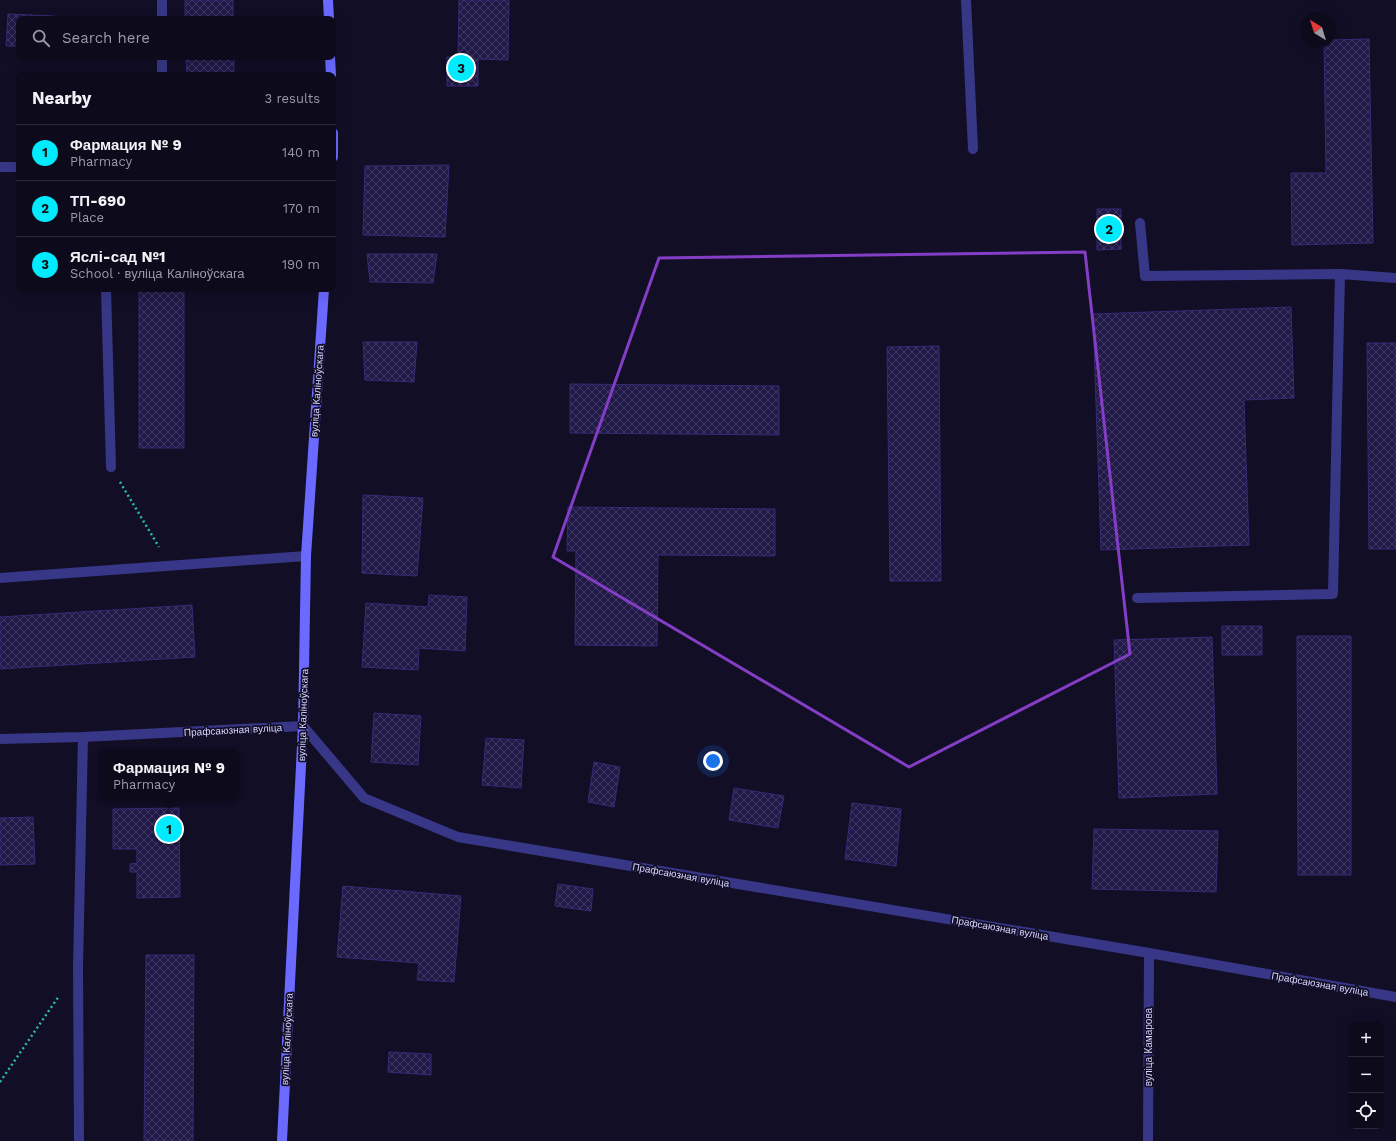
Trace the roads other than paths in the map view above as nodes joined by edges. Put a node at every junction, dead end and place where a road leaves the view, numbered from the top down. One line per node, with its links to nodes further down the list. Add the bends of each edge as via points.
1 (162, 0): 4 (street)
2 (328, 0): 5 (main road)
3 (966, 0): 10 (street)
4 (162, 16)
5 (329, 16)
6 (162, 60): 8 (street)
7 (330, 60): 9 (main road)
8 (162, 72)
9 (331, 72)
10 (973, 149)
11 (0, 167): 12 (street)
12 (16, 167)
13 (1140, 223): 14 (street, via 1145,276)
14 (1340, 274): 15 (street); 21 (street, via 1333,594)
15 (1396, 278)
16 (106, 292): 18 (street)
17 (324, 292): 19 (main road, вуліца Каліноўскага)
18 (111, 467)
19 (306, 556): 20 (street); 22 (main road, вуліца Каліноўскага)
20 (0, 578)
21 (1138, 598)
22 (304, 726): 23 (street, Прафсаюзная вуліца); 25 (street, Прафсаюзная вуліца, via 364,798 458,837); 28 (main road, вуліца Каліноўскага)
23 (83, 737): 24 (street, Прафсаюзная вуліца); 27 (street, via 78,967)
24 (0, 739)
25 (1149, 953): 26 (street, Прафсаюзная вуліца); 29 (street, вуліца Камарова)
26 (1396, 997)
27 (79, 1141)
28 (282, 1141)
29 (1148, 1141)

